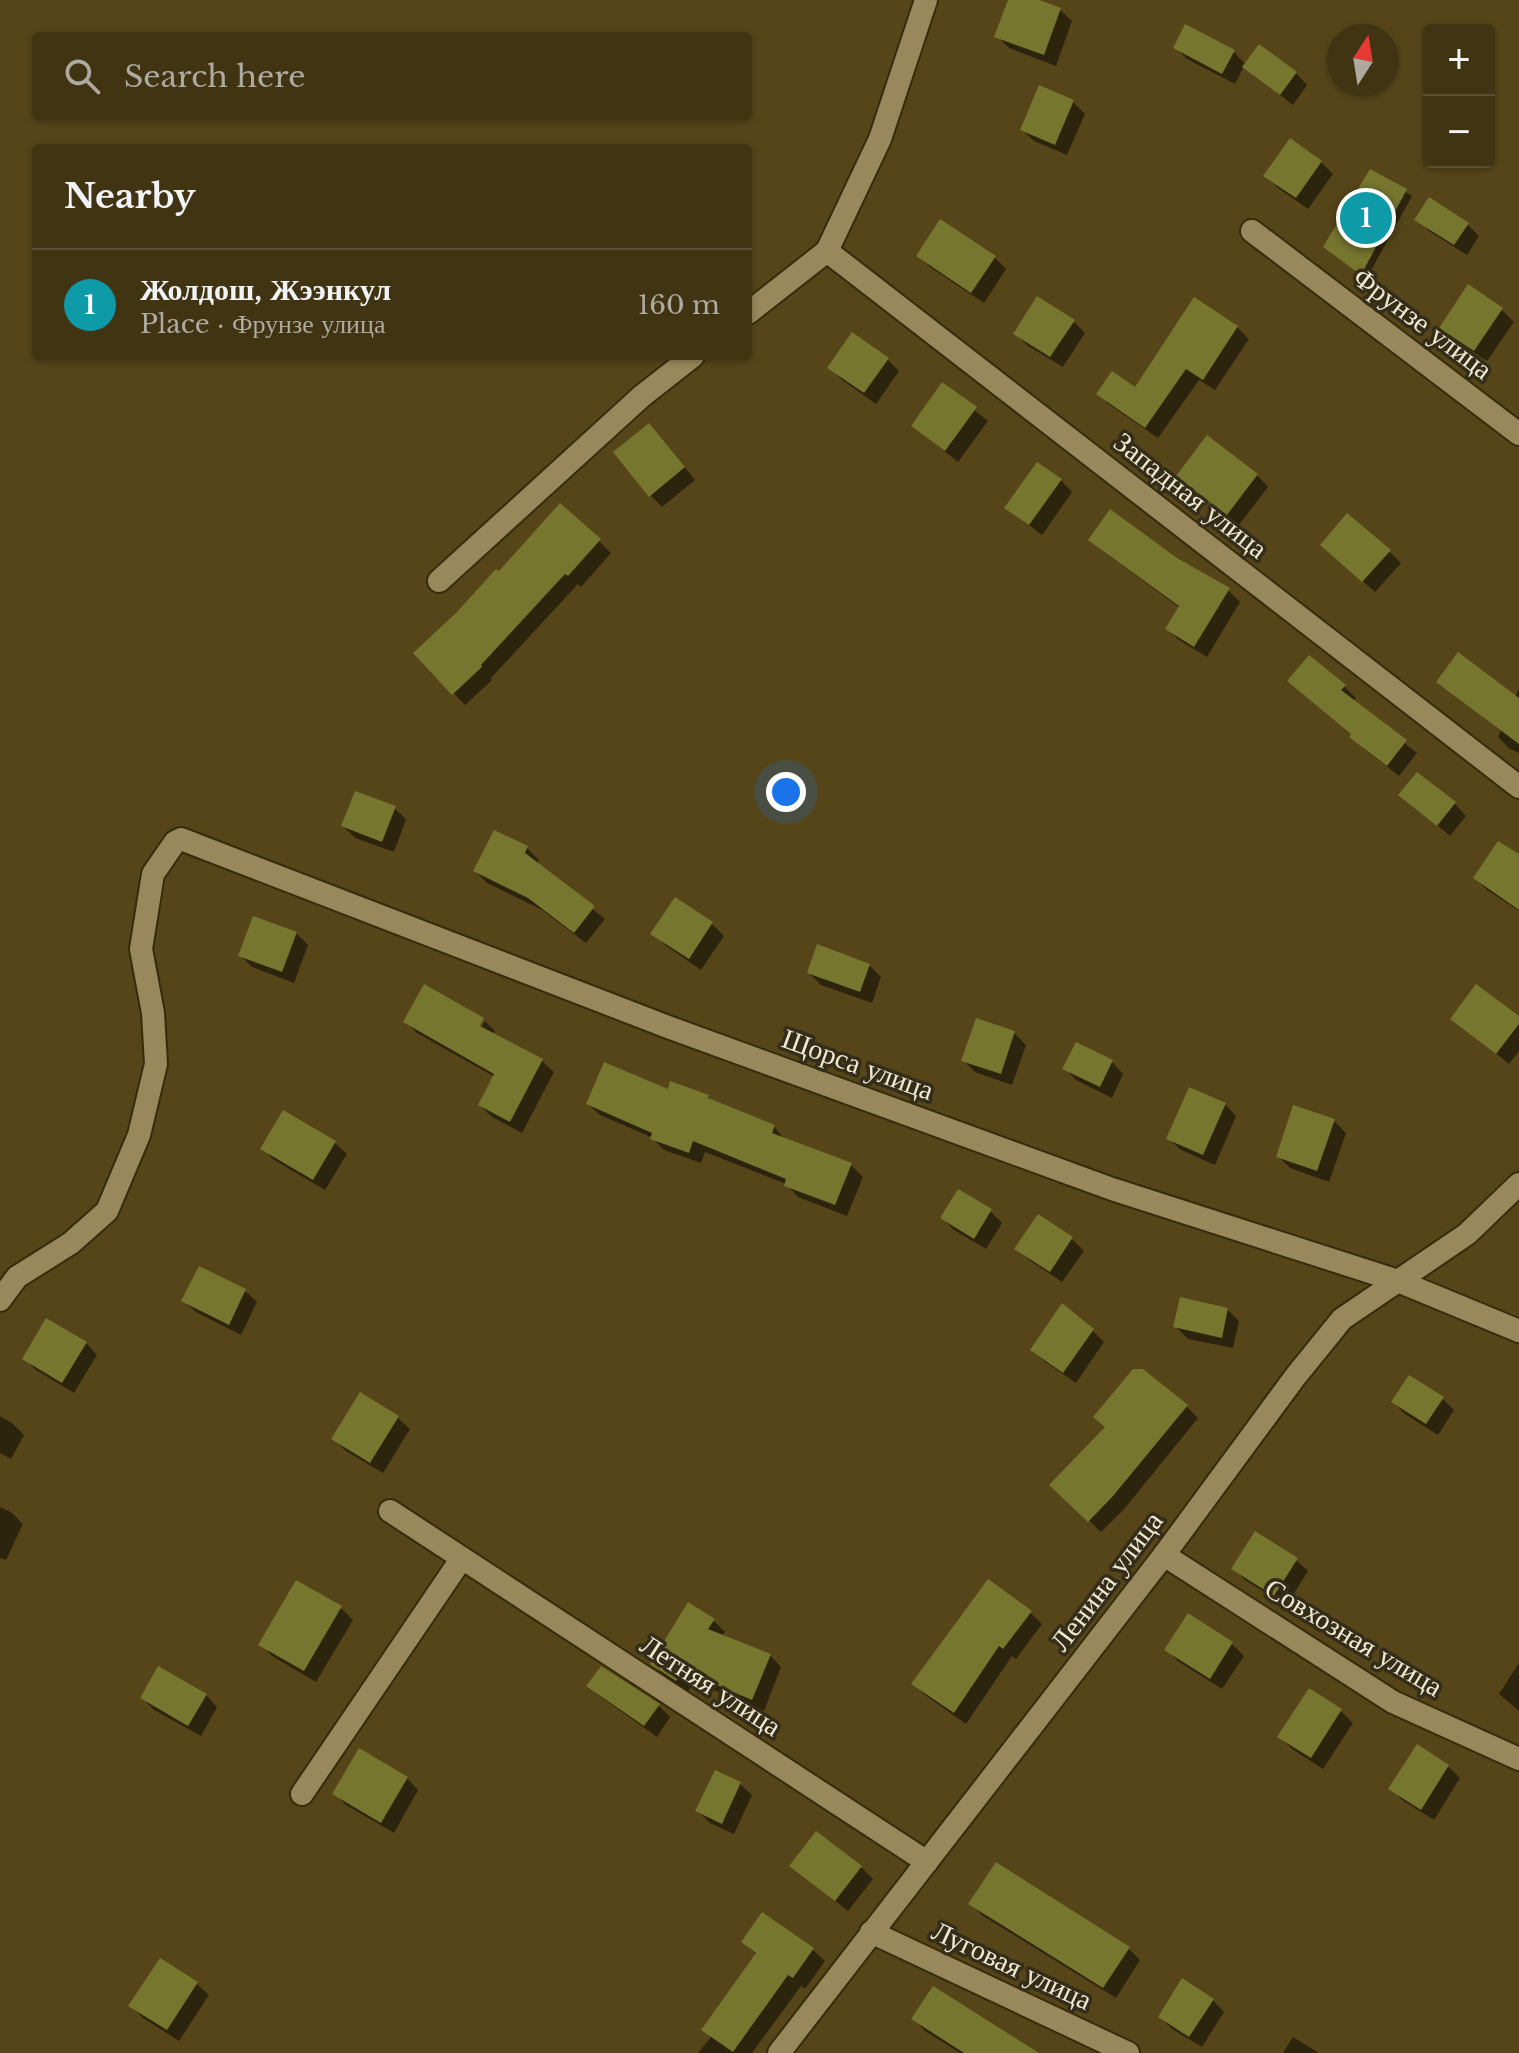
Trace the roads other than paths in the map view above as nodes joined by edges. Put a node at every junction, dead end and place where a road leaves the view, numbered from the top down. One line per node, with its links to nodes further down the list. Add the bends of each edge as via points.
1 (926, 0): 3 (street, via 880,139)
2 (1252, 231): 6 (street, Фрунзе улица)
3 (827, 251): 4 (street); 8 (street, Западная улица)
4 (752, 310)
5 (688, 360): 7 (street)
6 (1519, 434)
7 (439, 581)
8 (1519, 787)
9 (1519, 1184): 10 (street, Ленина улица, via 1467,1234)
10 (1398, 1281): 11 (street, Щорса улица, via 1112,1189 668,1027 181,839 153,874 141,949 156,1064 139,1135 107,1211 71,1243 17,1277); 12 (street, Щорса улица); 14 (street, Ленина улица, via 1342,1319)
11 (0, 1300)
12 (1519, 1331)
13 (390, 1511): 15 (street, Летняя улица)
14 (1164, 1555): 16 (street, Совхозная улица, via 1393,1702); 18 (street, Ленина улица)
15 (462, 1558): 17 (street); 18 (street, Летняя улица)
16 (1519, 1759)
17 (302, 1794)
18 (927, 1862): 19 (street, Ленина улица)
19 (871, 1932): 20 (street, Ленина улица); 21 (street, Луговая улица)
20 (779, 2053)
21 (1128, 2053)

